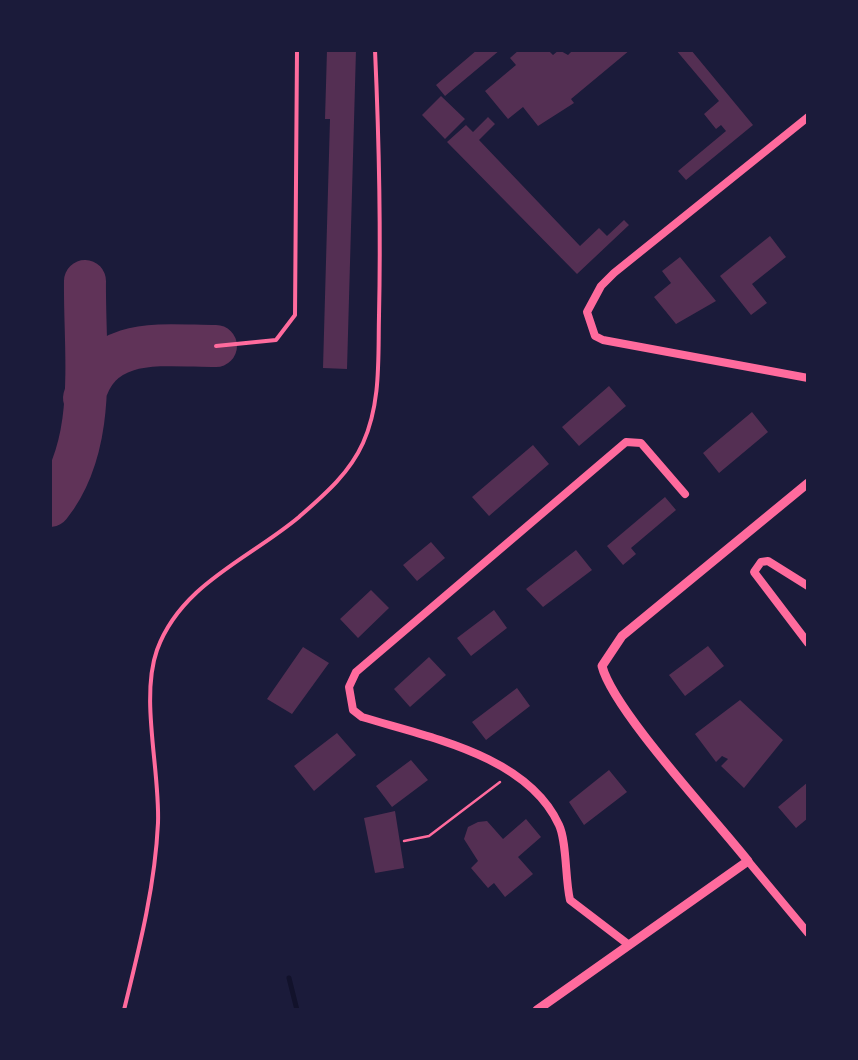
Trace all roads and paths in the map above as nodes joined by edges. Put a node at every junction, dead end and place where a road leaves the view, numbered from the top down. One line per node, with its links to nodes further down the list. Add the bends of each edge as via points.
1 (297, 50): 4 (lane, via 295,315 276,340)
2 (375, 50): 15 (lane, via 382,206 374,411 355,458 331,488 198,590 157,650 150,692 156,855)
3 (808, 117): 5 (street, via 614,273 587,312 603,340)
4 (216, 346)
5 (808, 378)
6 (808, 483): 12 (street, via 622,636 602,666 629,714)
7 (685, 494): 10 (street, via 641,442 626,442 352,678 356,714)
8 (808, 586): 9 (street, via 768,561 754,572)
9 (808, 643)
10 (513, 772): 11 (path, via 430,836); 14 (street, via 561,828 570,900)
11 (404, 841)
12 (748, 860): 13 (street); 14 (street)
13 (808, 933)
14 (629, 944): 16 (street)
15 (124, 1010)
16 (537, 1010)

